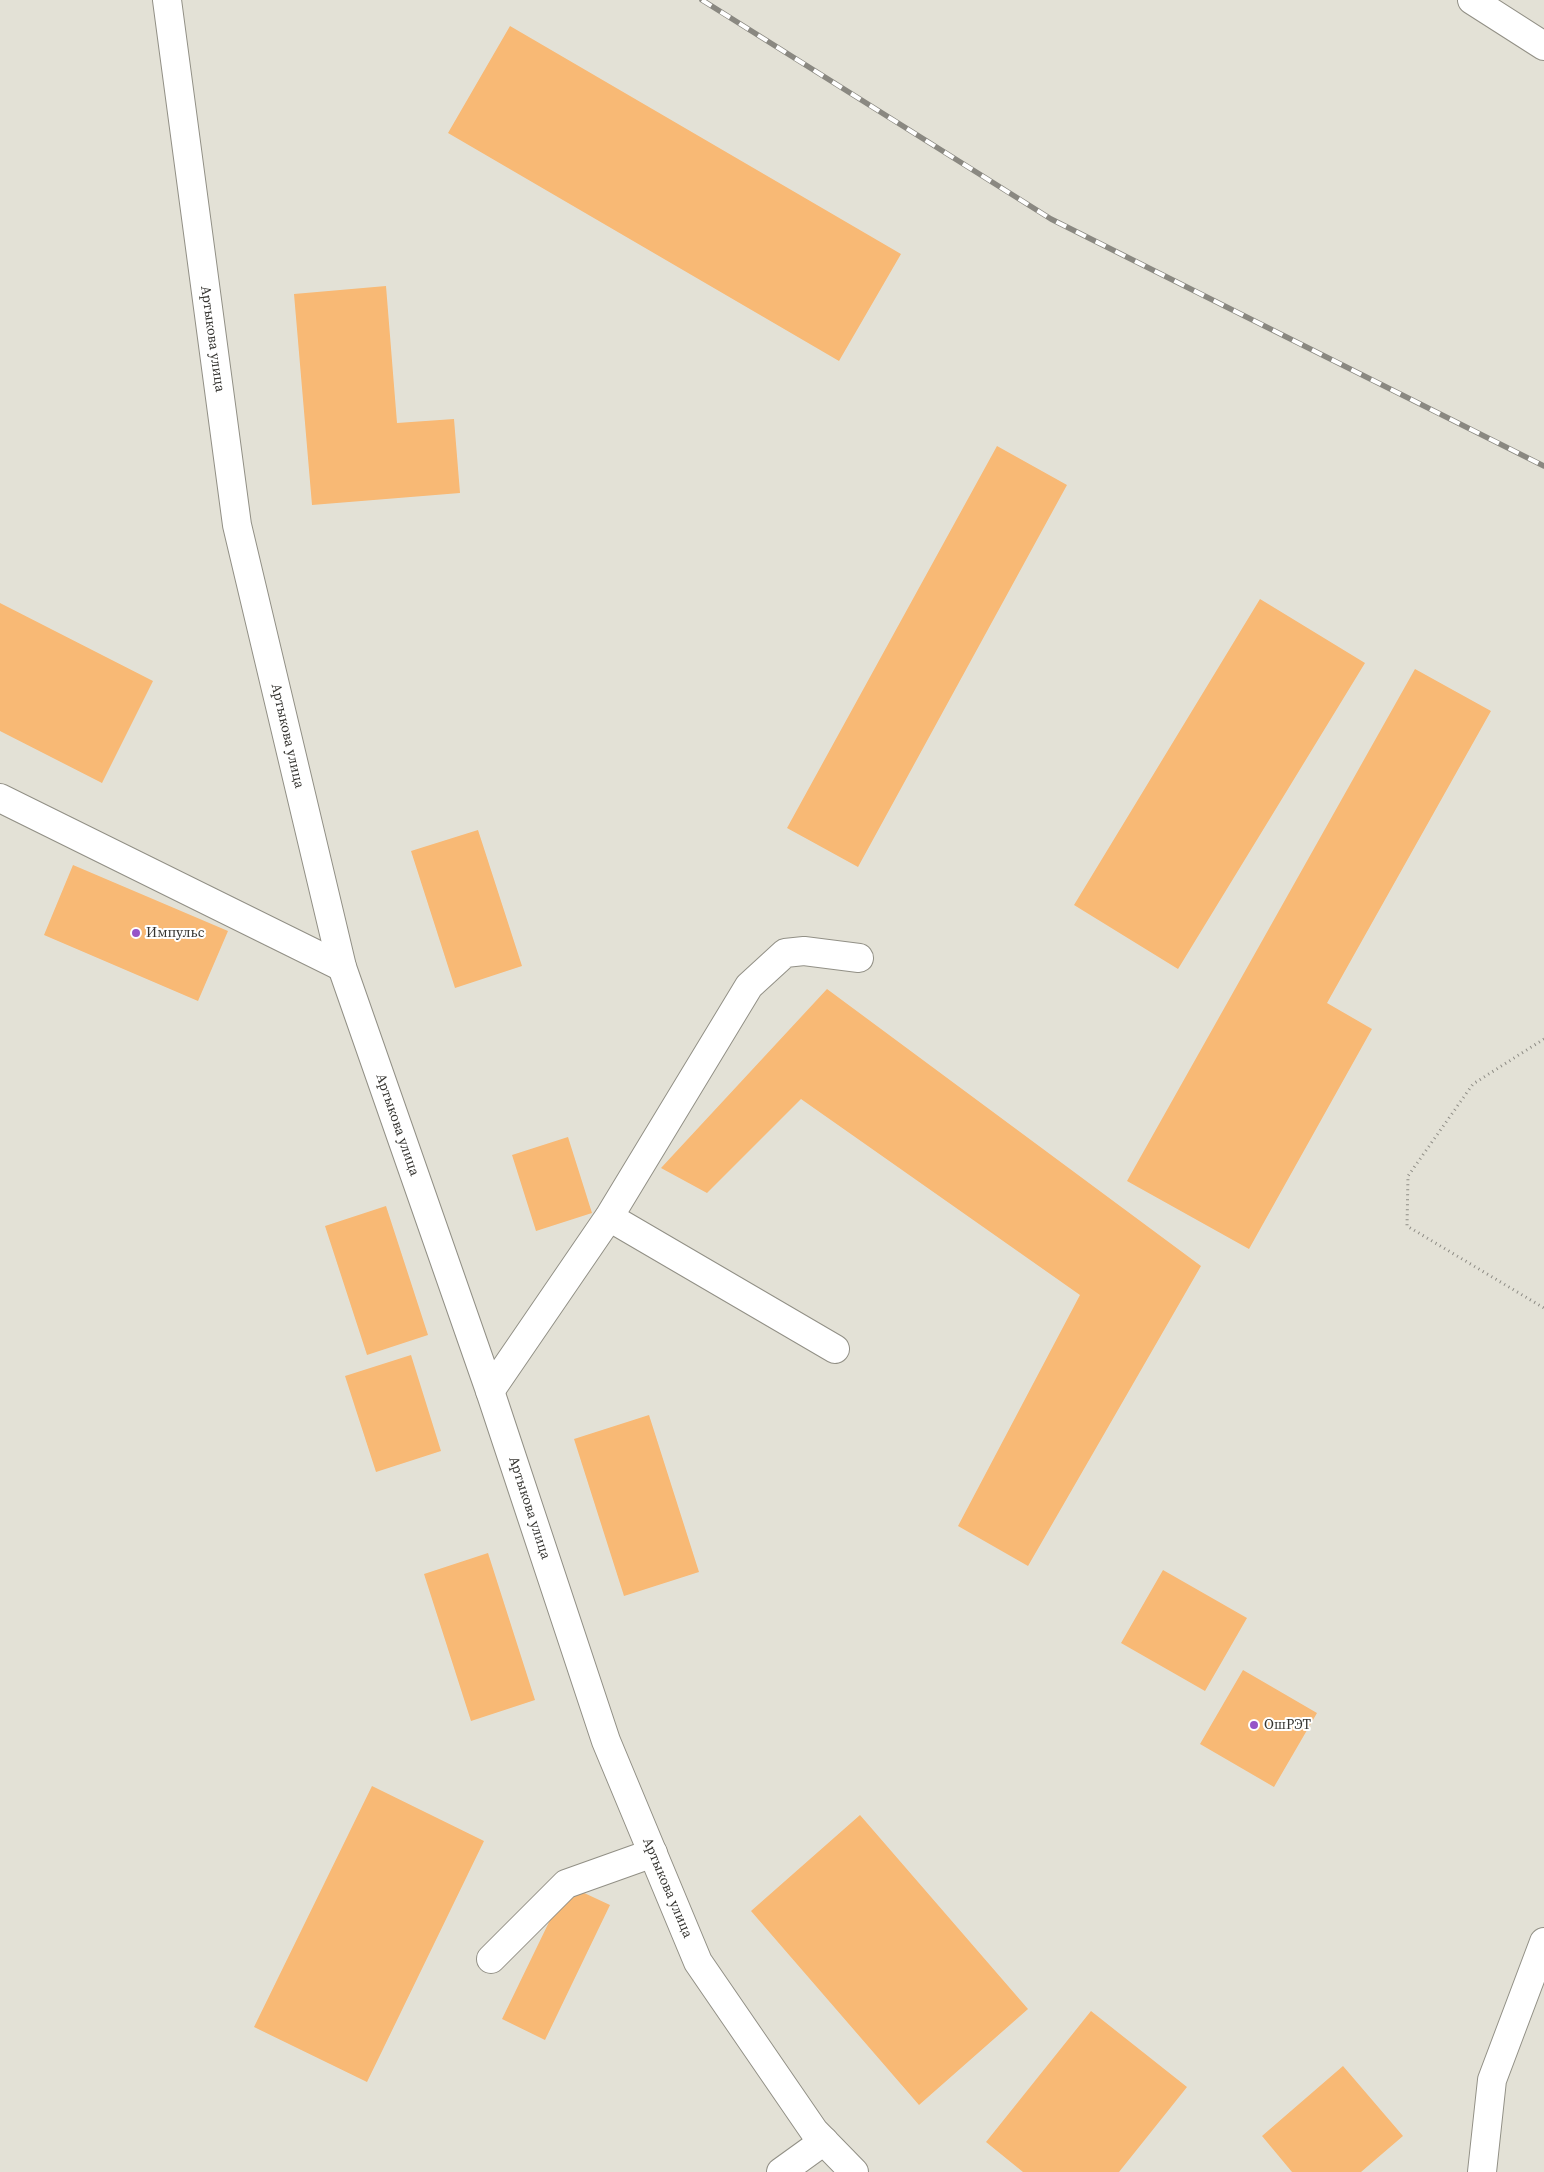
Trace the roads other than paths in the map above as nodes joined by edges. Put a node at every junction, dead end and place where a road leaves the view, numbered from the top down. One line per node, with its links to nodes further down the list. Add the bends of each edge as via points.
1 (167, 0): 6 (main road, Артыкова улица, via 237,525)
2 (1472, 0): 3 (main road)
3 (1544, 46)
4 (0, 798): 6 (main road)
5 (859, 958): 7 (main road, via 804,951 785,953 748,986)
6 (342, 967): 9 (main road, Артыкова улица)
7 (609, 1217): 8 (main road); 9 (main road)
8 (835, 1348)
9 (490, 1391): 10 (main road, Артыкова улица, via 606,1741)
10 (652, 1853): 12 (main road, via 566,1884); 13 (main road, Артыкова улица, via 698,1962)
11 (1544, 1942): 16 (main road, via 1492,2080)
12 (491, 1959)
13 (824, 2141): 14 (main road); 15 (main road, Артыкова улица)
14 (781, 2172)
15 (854, 2172)
16 (1482, 2172)

